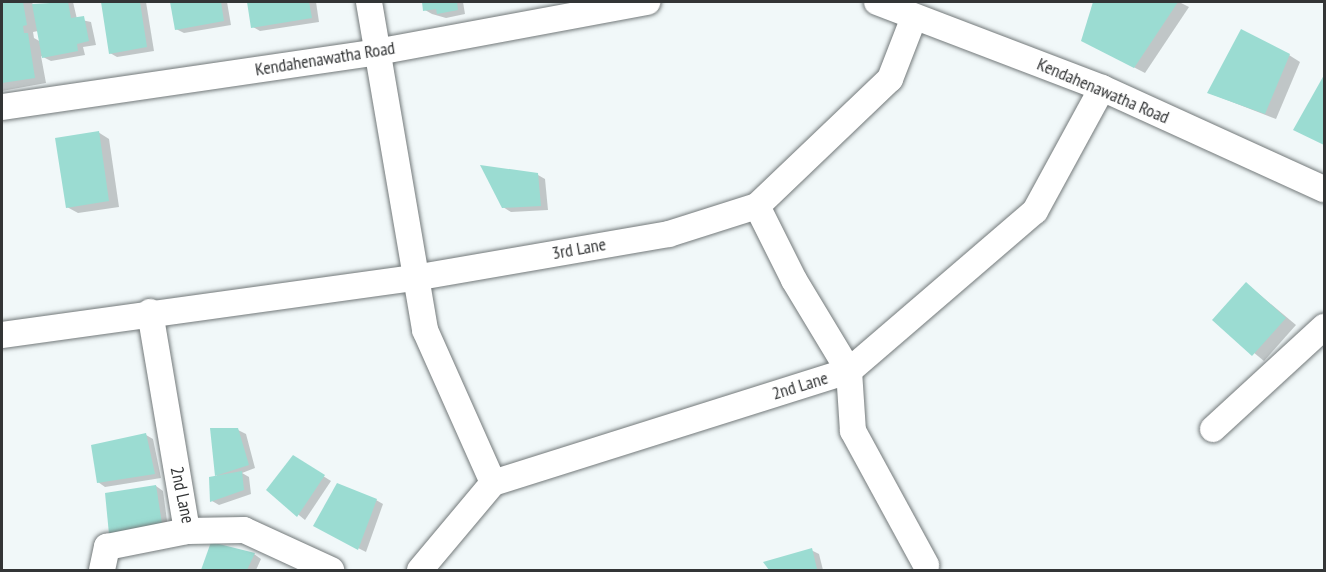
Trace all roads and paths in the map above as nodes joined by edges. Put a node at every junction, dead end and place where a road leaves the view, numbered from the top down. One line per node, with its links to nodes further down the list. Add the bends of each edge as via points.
1 (369, 2): 5 (street)
2 (647, 2): 5 (street, Kendahenawatha Road)
3 (877, 2): 4 (street, Kendahenawatha Road)
4 (914, 17): 6 (street, Kendahenawatha Road); 9 (street, 3rd Lane, via 890,79)
5 (377, 52): 7 (street, Kendahenawatha Road); 10 (street)
6 (1102, 88): 8 (street, Kendahenawatha Road); 14 (street, 2nd Lane, via 1035,211)
7 (2, 107)
8 (1324, 189)
9 (757, 206): 10 (street, 3rd Lane, via 669,234); 14 (street, via 794,280)
10 (414, 278): 11 (street, 3rd Lane); 16 (street, via 424,330)
11 (150, 312): 13 (street, 3rd Lane); 17 (street, 2nd Lane)
12 (1324, 327): 15 (street)
13 (2, 335)
14 (849, 371): 16 (street, 2nd Lane); 18 (street, via 853,431)
15 (1213, 429)
16 (493, 483): 21 (street)
17 (187, 531): 19 (street, via 107,547); 20 (street, 2nd Lane, via 244,530)
18 (926, 565)
19 (102, 570)
20 (331, 570)
21 (420, 570)

